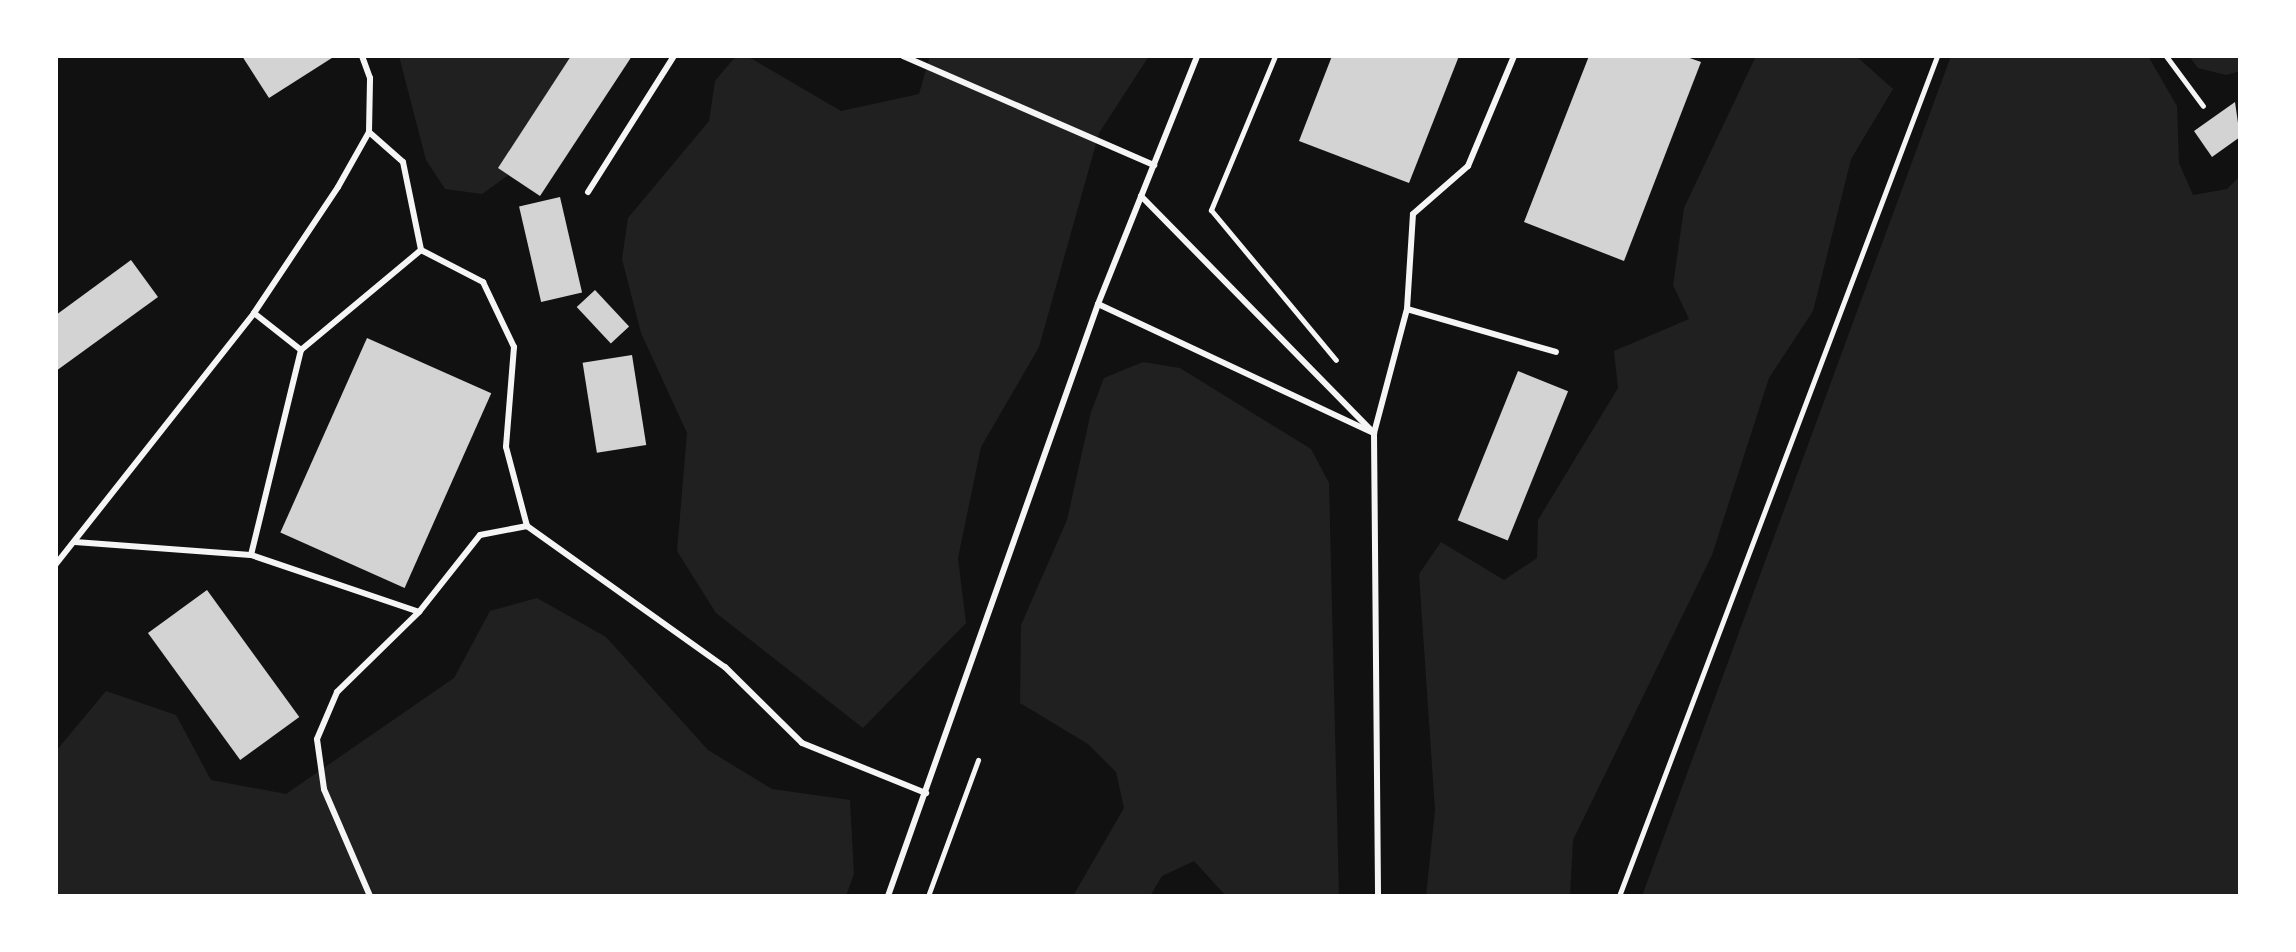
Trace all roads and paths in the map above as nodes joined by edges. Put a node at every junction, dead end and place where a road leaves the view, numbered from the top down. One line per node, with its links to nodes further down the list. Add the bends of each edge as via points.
1 (362, 56): 10 (lane, via 370,78)
2 (674, 56): 12 (lane)
3 (903, 56): 11 (lane)
4 (1197, 56): 11 (lane)
5 (1275, 56): 20 (path, via 1211,210)
6 (1514, 56): 16 (lane, via 1468,166 1413,214)
7 (1937, 56): 33 (path)
8 (2166, 56): 9 (path)
9 (2203, 106)
10 (369, 132): 14 (lane, via 403,162); 17 (lane)
11 (1154, 165): 13 (lane)
12 (588, 192)
13 (1141, 196): 15 (lane); 21 (lane)
14 (421, 250): 18 (lane); 22 (lane, via 483,282 514,347 506,447)
15 (1098, 304): 21 (lane); 28 (lane)
16 (1407, 309): 19 (lane); 21 (lane)
17 (254, 313): 18 (lane); 23 (lane)
18 (301, 350): 24 (lane)
19 (1556, 352)
20 (1340, 366)
21 (1374, 433): 32 (lane)
22 (527, 526): 26 (lane, via 480,535); 28 (lane, via 725,667 802,743)
23 (75, 542): 24 (lane); 25 (lane)
24 (251, 555): 26 (lane)
25 (56, 564)
26 (419, 612): 29 (lane, via 337,692 317,739 324,789)
27 (978, 760): 31 (path)
28 (926, 793): 30 (lane)
29 (370, 896)
30 (888, 896)
31 (928, 896)
32 (1378, 896)
33 (1619, 896)

